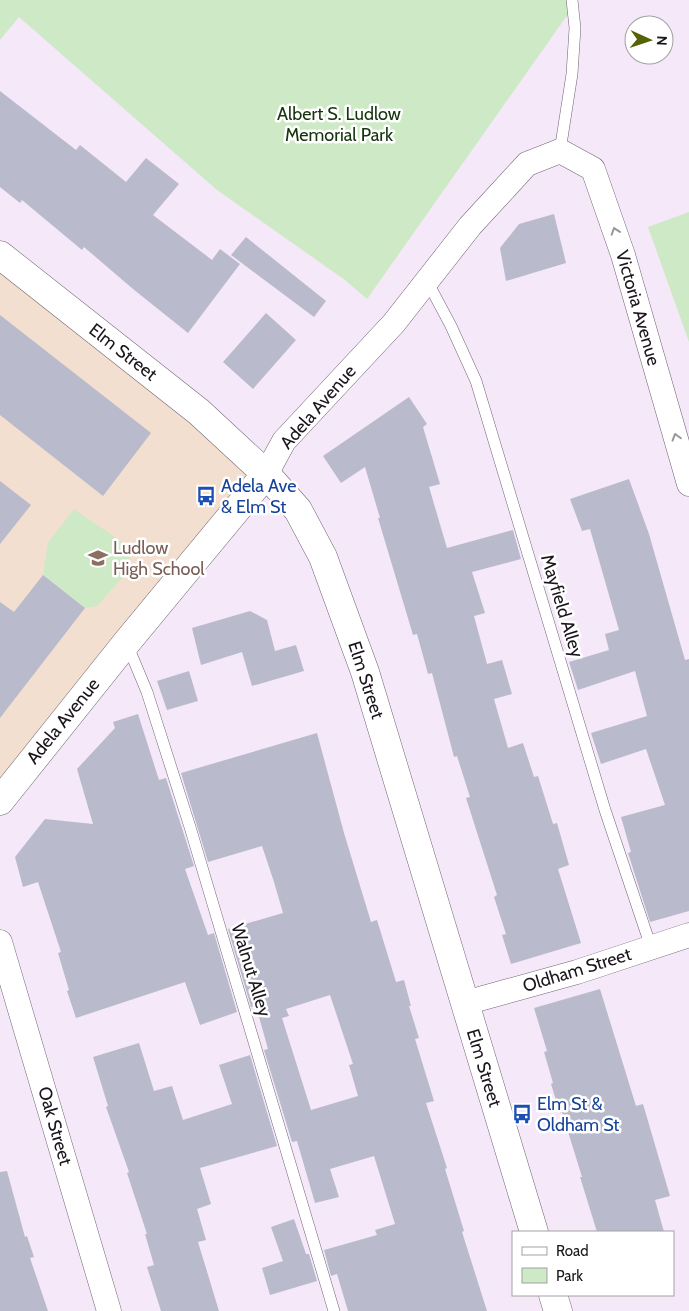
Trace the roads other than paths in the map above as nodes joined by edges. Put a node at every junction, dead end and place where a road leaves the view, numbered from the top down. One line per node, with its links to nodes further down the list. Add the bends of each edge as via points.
1 (572, 0): 2 (lane, via 575,28 572,74)
2 (560, 150): 4 (street, Adela Avenue, via 527,164 470,226); 6 (street, Victoria Avenue, one-way to 2, via 623,255 593,169)
3 (0, 255): 5 (main road, Elm Street, via 199,412)
4 (427, 281): 5 (street, Adela Avenue, via 394,323 284,441); 11 (lane, Mayfield Alley, via 476,381 605,810)
5 (266, 474): 7 (main road, Adela Avenue); 12 (main road, Elm Street, via 298,510 323,557 365,672)
6 (689, 484)
7 (127, 642): 8 (main road, Adela Avenue); 16 (lane, Walnut Alley, via 147,692 190,827)
8 (1, 796)
9 (689, 935): 11 (street, Oldham Street)
10 (0, 942): 15 (street, Oak Street)
11 (651, 947): 12 (street, Oldham Street, via 577,972)
12 (465, 1003): 13 (main road, Elm Street)
13 (534, 1231)
14 (553, 1296): 17 (main road)
15 (109, 1311)
16 (334, 1311)
17 (558, 1311)

